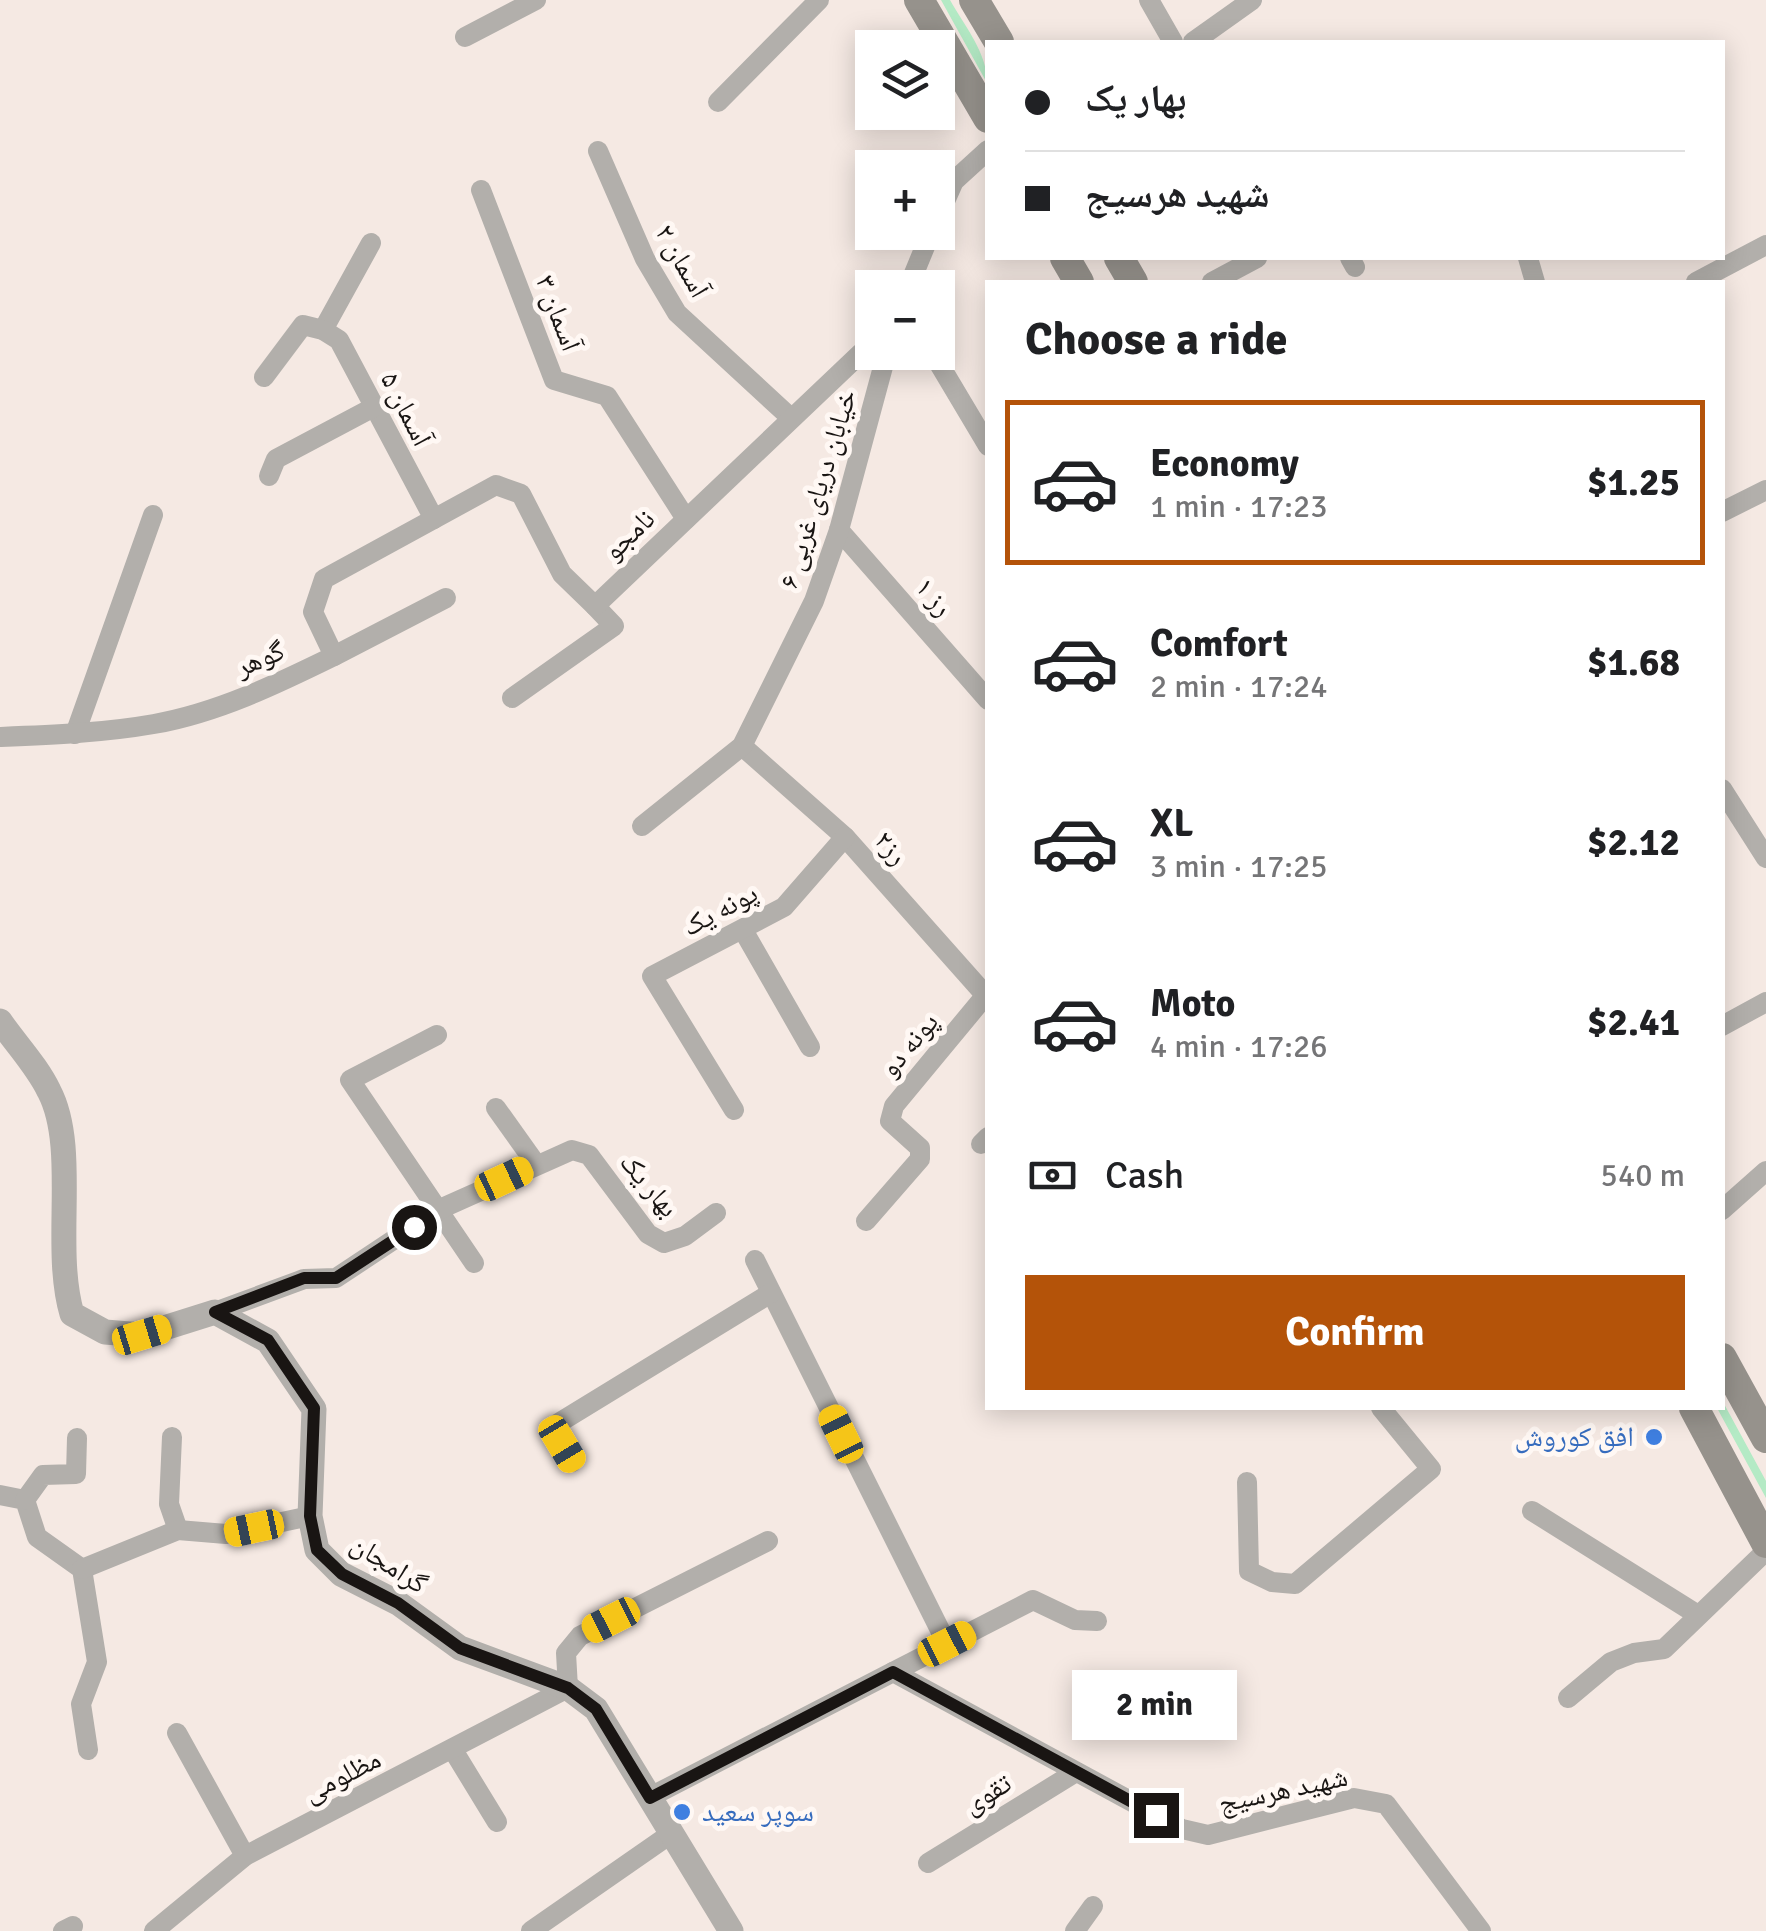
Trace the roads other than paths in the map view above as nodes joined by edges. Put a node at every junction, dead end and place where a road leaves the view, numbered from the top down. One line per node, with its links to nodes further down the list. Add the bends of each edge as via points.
1 (536, 0): 7 (street)
2 (820, 0): 11 (street)
3 (919, 0): 12 (main road)
4 (974, 0): 8 (main road)
5 (1148, 0): 9 (street)
6 (1252, 0): 10 (street)
7 (465, 36)
8 (998, 40)
9 (1172, 40)
10 (1196, 40)
11 (718, 102)
12 (985, 113)
13 (598, 151): 28 (street, آسمان ۲, via 645,259 677,313)
14 (985, 153): 15 (street)
15 (955, 180)
16 (482, 190): 35 (street, آسمان ۳, via 554,380 607,396)
17 (371, 243): 22 (street)
18 (1766, 245): 21 (street)
19 (1253, 260): 20 (street)
20 (1216, 280)
21 (1700, 280)
22 (323, 330): 26 (street, via 303,325); 27 (street, آسمان ۵, via 339,340)
23 (855, 359): 28 (street, نامجو)
24 (882, 370): 36 (street, خیابان دریای غربی ۶)
25 (943, 370): 29 (street)
26 (264, 377)
27 (374, 406): 30 (street, via 276,458); 34 (street, آسمان ۵)
28 (791, 418): 35 (street, نامجو)
29 (985, 441)
30 (270, 476)
31 (1766, 490): 32 (street)
32 (1725, 510)
33 (153, 515): 42 (street)
34 (434, 519): 38 (street, via 496,485 521,494 562,574); 39 (street, via 324,579 313,612)
35 (686, 519): 38 (street, نامجو)
36 (839, 530): 40 (street, رز ۱); 44 (street, خیابان دریای غربی ۶, via 814,601)
37 (446, 598): 39 (street, گوهر)
38 (594, 606): 41 (street, via 614,626)
39 (334, 656): 42 (street, گوهر, via 266,689 186,716)
40 (985, 697)
41 (512, 698)
42 (75, 734): 43 (street, گوهر)
43 (0, 736)
44 (742, 746): 46 (street); 47 (street, رز۲)
45 (1725, 793): 48 (street)
46 (642, 826)
47 (846, 837): 49 (street, پونه یک, via 784,907); 50 (street, رز۲)
48 (1766, 858)
49 (743, 930): 56 (street); 58 (street, پونه یک, via 652,976)
50 (985, 996)
51 (985, 998): 64 (street, پونه دو, via 894,1106 890,1122 920,1148 920,1159)
52 (1766, 1002): 53 (street)
53 (1725, 1024)
54 (4, 1033): 68 (street, via 50,1091 61,1126 64,1288 72,1314 105,1332 142,1335)
55 (437, 1035): 62 (street, via 350,1080)
56 (810, 1046)
57 (496, 1108): 59 (street)
58 (734, 1110)
59 (536, 1164): 62 (street, بهار یک); 63 (street, بهار یک, via 572,1150 590,1156 648,1234 664,1242 685,1236)
60 (1766, 1171): 61 (street)
61 (1725, 1207)
62 (440, 1210): 66 (street); 68 (street, بهار یک, via 336,1278 304,1278)
63 (716, 1212)
64 (866, 1222)
65 (754, 1260): 67 (street)
66 (474, 1263)
67 (771, 1293): 75 (street, via 552,1427); 87 (street)
68 (215, 1312): 80 (street, گرامجان, via 268,1340 314,1408)
69 (1725, 1363): 74 (main road)
70 (1384, 1410): 76 (street, via 1431,1468 1295,1584 1249,1571)
71 (1695, 1410): 83 (main road)
72 (172, 1437): 81 (street, via 169,1504)
73 (77, 1438): 78 (street, via 76,1474 43,1474)
74 (1766, 1438)
75 (572, 1462)
76 (1246, 1482)
77 (0, 1495): 78 (street)
78 (24, 1500): 84 (street, via 36,1536)
79 (1532, 1511): 85 (street)
80 (310, 1516): 81 (street, via 226,1534); 89 (street, گرامجان, via 317,1550 342,1574 398,1603 460,1648)
81 (178, 1530): 84 (street)
82 (768, 1541): 89 (street, via 580,1636 566,1653)
83 (1766, 1547): 85 (street)
84 (82, 1570): 92 (street, via 97,1662 81,1704)
85 (1698, 1616): 90 (street, via 1664,1650 1611,1662)
86 (1097, 1621): 87 (street, via 1075,1620 1033,1600)
87 (947, 1644): 88 (street)
88 (893, 1672): 94 (street, شهید هرسیج); 95 (street)
89 (568, 1688): 93 (street, مظلومی); 95 (street, گرامجان, via 596,1709)
90 (1568, 1698)
91 (177, 1733): 98 (street)
92 (88, 1750)
93 (454, 1750): 96 (street); 98 (street, مظلومی)
94 (1076, 1772): 99 (street, تقوی); 105 (street, شهید هرسیج, via 1182,1829 1208,1835 1354,1798 1386,1804)
95 (650, 1798): 97 (street, گرامجان)
96 (497, 1822)
97 (672, 1833): 102 (street); 103 (street, گرامجان)
98 (245, 1856): 101 (street, مظلومی)
99 (928, 1863)
100 (1094, 1906): 104 (street)
101 (154, 1931)
102 (531, 1931)
103 (731, 1931)
104 (1076, 1931)
105 (1482, 1931)

